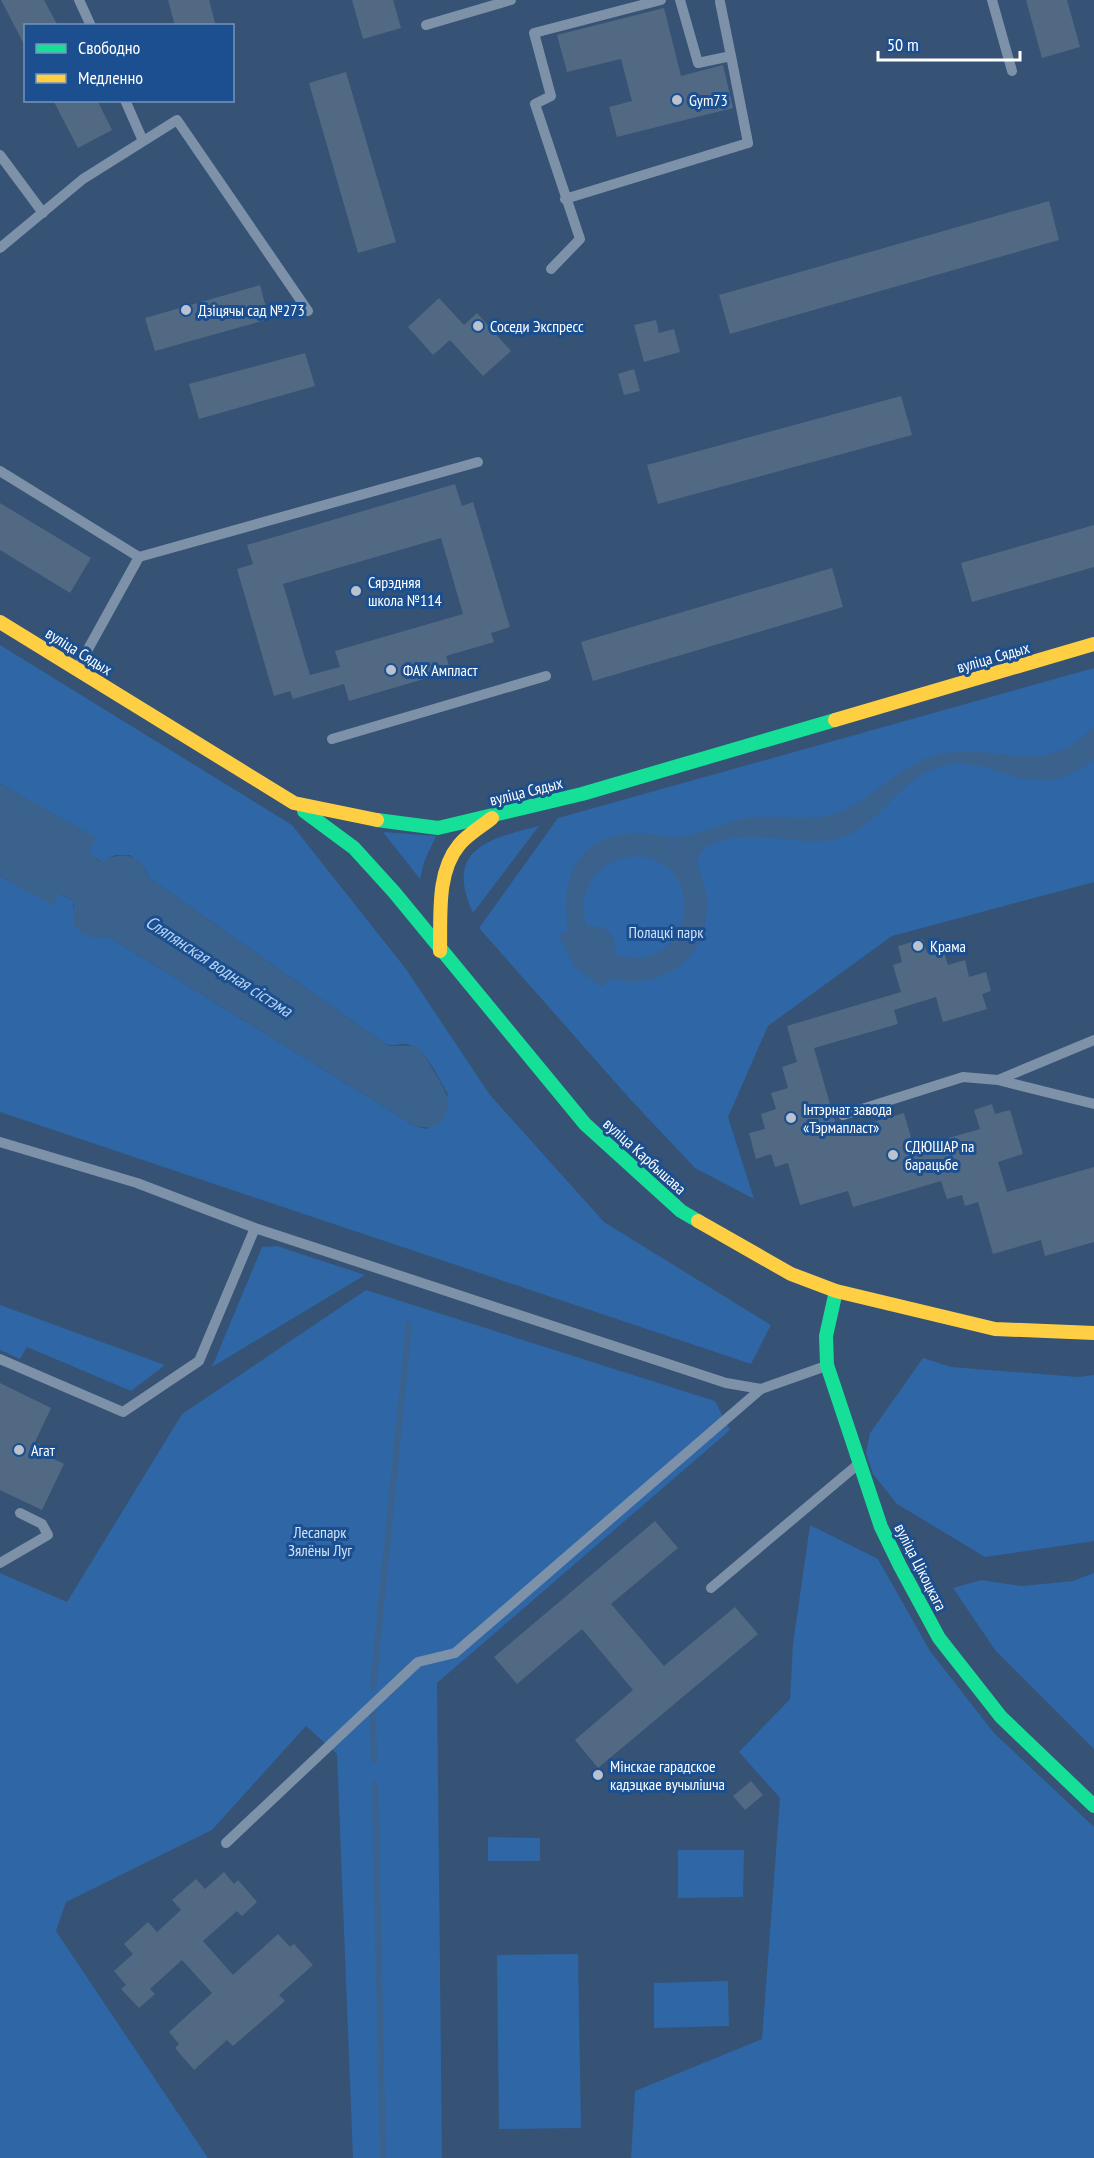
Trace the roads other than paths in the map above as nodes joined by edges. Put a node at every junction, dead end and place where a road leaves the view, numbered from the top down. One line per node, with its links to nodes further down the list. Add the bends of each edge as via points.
1 (79, 0): 7 (lane)
2 (511, 0): 8 (lane)
3 (661, 0): 14 (lane, via 534,33 551,96 535,104)
4 (680, 0): 9 (lane, via 698,63)
5 (992, 0): 10 (lane)
6 (720, 2): 9 (lane)
7 (90, 24)
8 (426, 25)
9 (731, 56): 14 (lane, via 748,143)
10 (1012, 71)
11 (126, 102): 12 (lane)
12 (143, 141): 15 (lane, via 84,179); 18 (lane, via 177,120)
13 (0, 155): 15 (lane)
14 (565, 199): 17 (lane, via 580,239)
15 (43, 213): 16 (lane)
16 (0, 248)
17 (551, 269)
18 (308, 311)
19 (478, 462): 21 (lane)
20 (0, 471): 21 (lane)
21 (139, 557): 24 (lane)
22 (0, 622): 24 (main road, вуліца Сядых)
23 (1094, 644): 28 (main road, вуліца Сядых, via 582,794)
24 (77, 669): 27 (main road, вуліца Сядых)
25 (546, 676): 26 (lane)
26 (332, 739)
27 (294, 803): 28 (main road, вуліца Сядых, via 406,826 438,828); 29 (main road, вуліца Карбышава, via 354,848)
28 (494, 816): 29 (main road, via 458,845 448,863)
29 (440, 951): 36 (main road, вуліца Карбышава, via 585,1124 681,1211 754,1255)
30 (1094, 1040): 31 (lane)
31 (998, 1080): 32 (lane); 33 (lane, via 963,1077)
32 (1094, 1104)
33 (843, 1114)
34 (0, 1142): 35 (lane, via 137,1183)
35 (255, 1228): 38 (lane, via 199,1361 123,1412); 40 (lane, via 703,1376)
36 (836, 1291): 37 (main road, вуліца Карбышава, via 994,1329); 39 (main road, вуліца Цікоцкага, via 826,1336)
37 (1094, 1333)
38 (0, 1359)
39 (827, 1365): 40 (lane); 41 (main road, вуліца Цікоцкага)
40 (761, 1389): 46 (lane, via 455,1653 418,1662)
41 (859, 1464): 44 (lane); 45 (main road, вуліца Цікоцкага, via 881,1527 939,1638 1001,1717)
42 (20, 1513): 43 (lane, via 42,1524 48,1535)
43 (0, 1563)
44 (711, 1588)
45 (1094, 1806)
46 (226, 1843)

